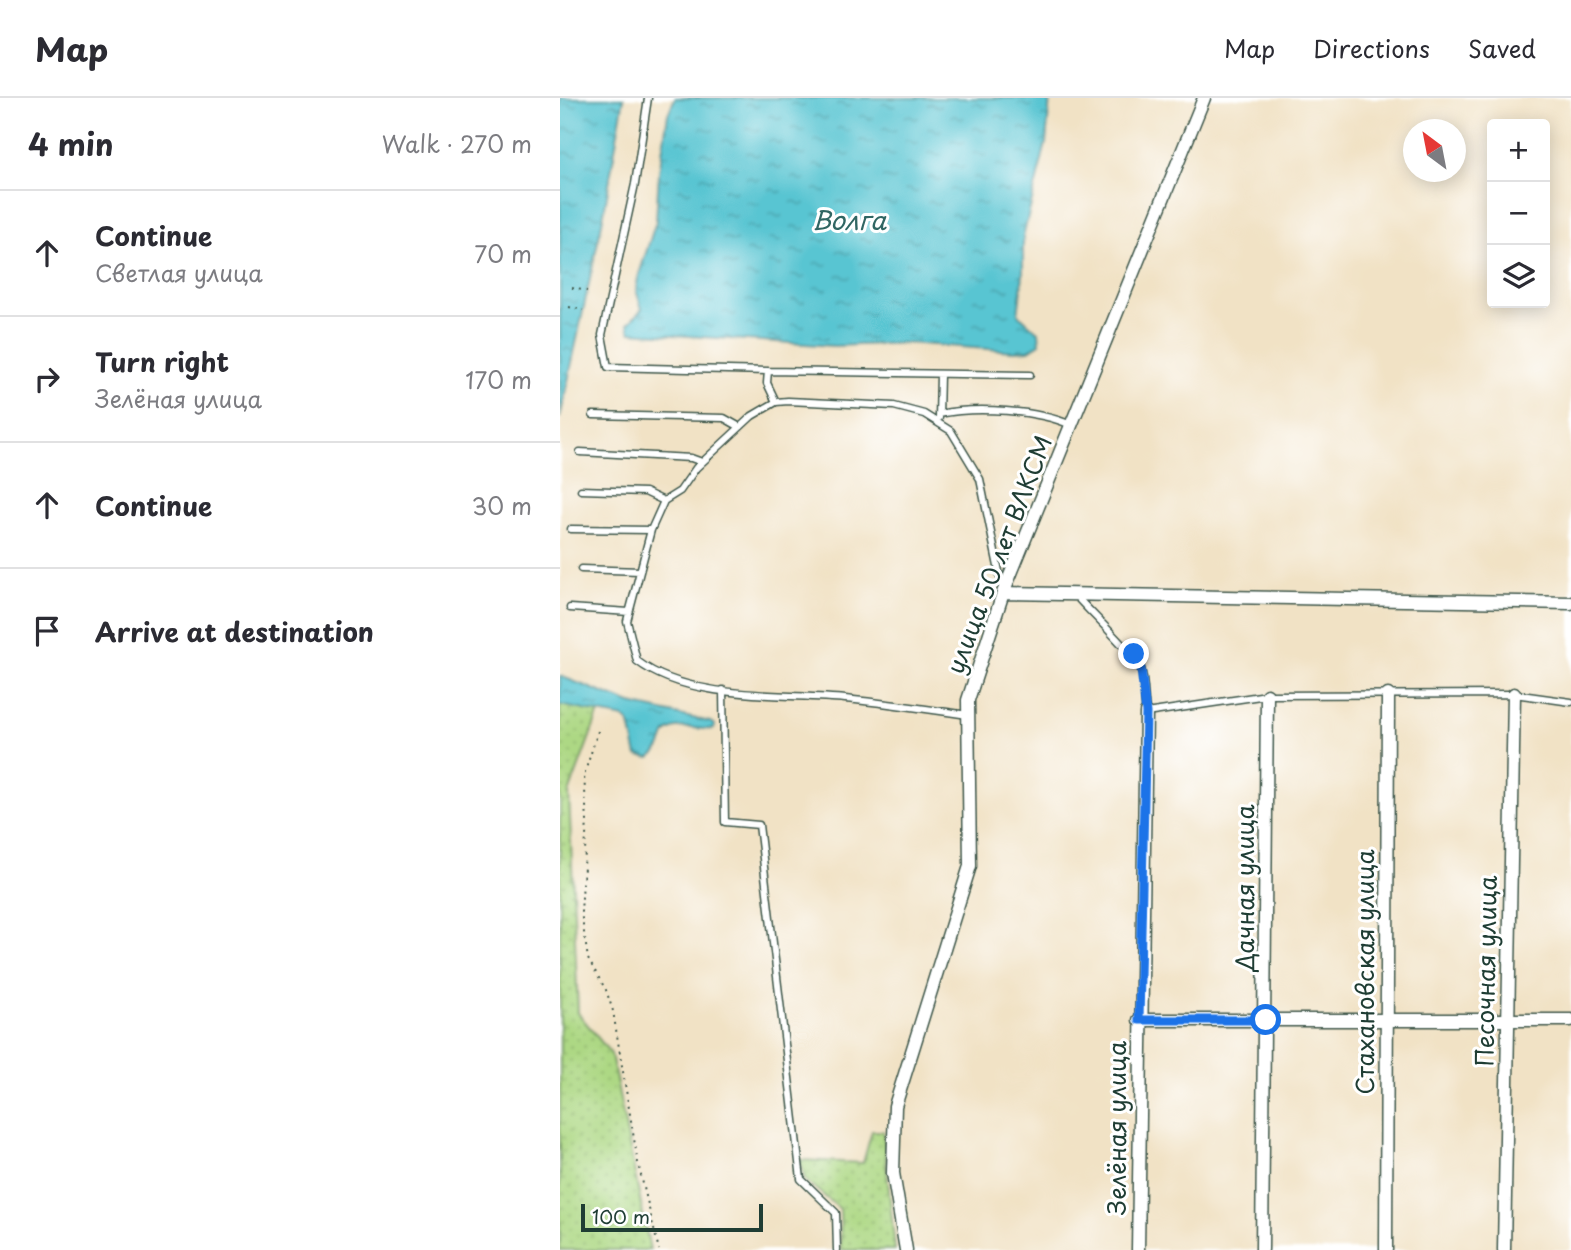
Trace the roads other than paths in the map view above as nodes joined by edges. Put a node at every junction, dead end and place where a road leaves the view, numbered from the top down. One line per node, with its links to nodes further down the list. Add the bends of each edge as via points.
1 (648, 98): 3 (lane, via 603,335 608,367)
2 (1204, 98): 9 (street, улица 50 лет ВЛКСМ)
3 (768, 371): 4 (lane); 6 (lane, via 767,383)
4 (940, 374): 5 (lane); 8 (lane)
5 (1030, 375)
6 (776, 401): 8 (lane, via 894,406); 10 (lane)
7 (593, 415): 10 (lane, via 724,418)
8 (939, 417): 9 (lane, via 978,410 1058,419); 19 (lane, via 979,480)
9 (1071, 425): 19 (street, улица 50 лет ВЛКСМ)
10 (740, 427): 12 (lane)
11 (580, 452): 12 (lane)
12 (702, 462): 14 (lane, via 680,491)
13 (581, 490): 14 (lane, via 645,492)
14 (664, 501): 16 (lane)
15 (571, 529): 16 (lane)
16 (651, 530): 18 (lane)
17 (581, 569): 18 (lane)
18 (640, 571): 23 (lane)
19 (1003, 593): 20 (street); 30 (street, улица 50 лет ВЛКСМ, via 968,700)
20 (1073, 594): 21 (street); 29 (lane, via 1114,640 1134,654 1141,669)
21 (1571, 603)
22 (570, 608): 23 (lane)
23 (629, 612): 24 (lane, via 637,661 671,681)
24 (723, 690): 30 (lane, via 847,699); 36 (lane, via 725,822 759,825 801,1179 836,1213)
25 (1514, 694): 27 (lane); 28 (lane); 34 (street, Песочная улица)
26 (1267, 695): 27 (lane); 29 (lane); 32 (street, Дачная улица)
27 (1388, 695): 33 (street, Стахановская улица)
28 (1571, 702)
29 (1146, 713): 31 (street, Зелёная улица)
30 (968, 715): 37 (street, улица 50 лет ВЛКСМ, via 970,866 895,1107 893,1173)
31 (1139, 1020): 32 (street); 38 (street, Зелёная улица)
32 (1266, 1020): 33 (street); 39 (street, Дачная улица)
33 (1387, 1020): 34 (street); 40 (street, Стахановская улица)
34 (1507, 1020): 35 (street); 41 (street, Песочная улица)
35 (1571, 1020)
36 (837, 1250)
37 (906, 1250)
38 (1138, 1250)
39 (1262, 1250)
40 (1386, 1250)
41 (1504, 1250)

